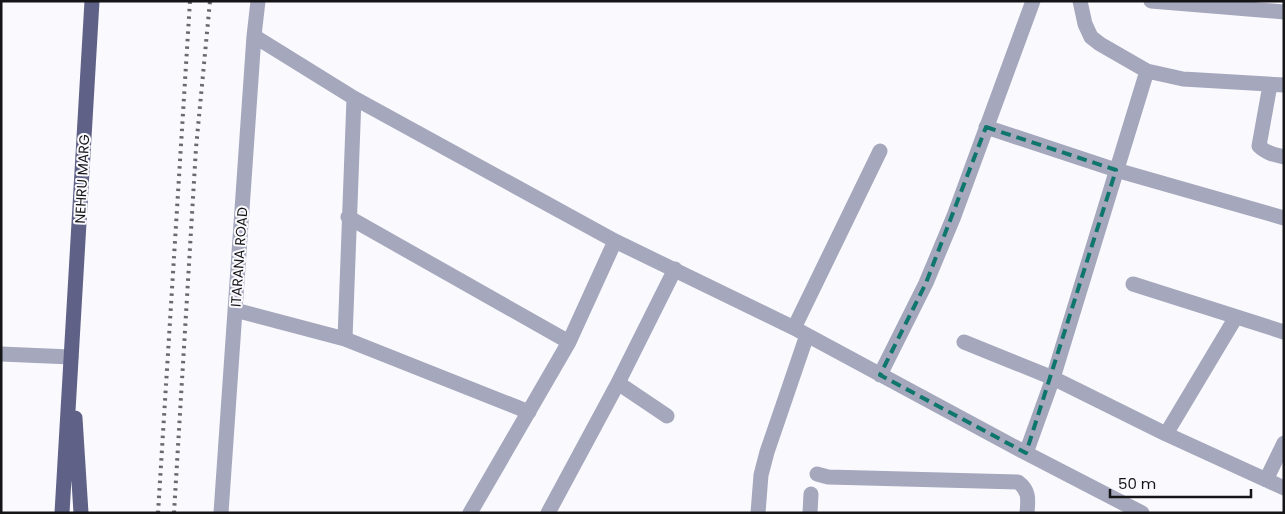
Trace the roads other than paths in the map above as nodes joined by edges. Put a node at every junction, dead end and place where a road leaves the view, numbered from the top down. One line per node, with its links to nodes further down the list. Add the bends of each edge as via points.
1 (92, 1): 29 (main road, NEHRU MARG)
2 (258, 1): 8 (street, ITARANA ROAD)
3 (1033, 1): 12 (street)
4 (1080, 1): 9 (street, via 1091,37)
5 (1151, 1): 6 (street)
6 (1235, 5): 7 (street)
7 (1284, 12)
8 (254, 36): 11 (street); 21 (street, ITARANA ROAD)
9 (1146, 71): 10 (street, via 1183,79); 15 (street)
10 (1277, 85): 14 (street, via 1259,146)
11 (354, 98): 16 (street); 18 (street)
12 (986, 127): 15 (street); 30 (street, via 926,283)
13 (880, 151): 23 (street)
14 (1284, 157)
15 (1116, 170): 17 (street); 31 (street)
16 (348, 217): 25 (street); 26 (street)
17 (1284, 218)
18 (614, 241): 19 (street); 26 (street)
19 (674, 269): 23 (street); 32 (street)
20 (1133, 284): 22 (street)
21 (235, 310): 25 (street); 44 (street, ITARANA ROAD)
22 (1236, 317): 24 (street); 35 (street)
23 (801, 331): 30 (street); 47 (street, via 761,475)
24 (1284, 332)
25 (345, 340): 33 (street)
26 (569, 342): 33 (street)
27 (964, 342): 31 (street)
28 (1, 354): 29 (street)
29 (71, 357): 42 (main road, NEHRU MARG); 43 (main road, NEHRU MARG)
30 (880, 375): 37 (street)
31 (1053, 378): 35 (street); 37 (street)
32 (618, 383): 34 (street); 46 (street)
33 (529, 412): 45 (street)
34 (667, 416)
35 (1166, 434): 39 (street)
36 (1284, 443): 39 (street)
37 (1026, 453): 50 (street)
38 (817, 474): 49 (street, via 828,477 1018,482 1025,487)
39 (1266, 480): 40 (street)
40 (1284, 488)
41 (811, 494): 48 (street)
42 (62, 513)
43 (82, 513)
44 (221, 513)
45 (470, 513)
46 (548, 513)
47 (758, 513)
48 (810, 513)
49 (1027, 513)
50 (1142, 513)

